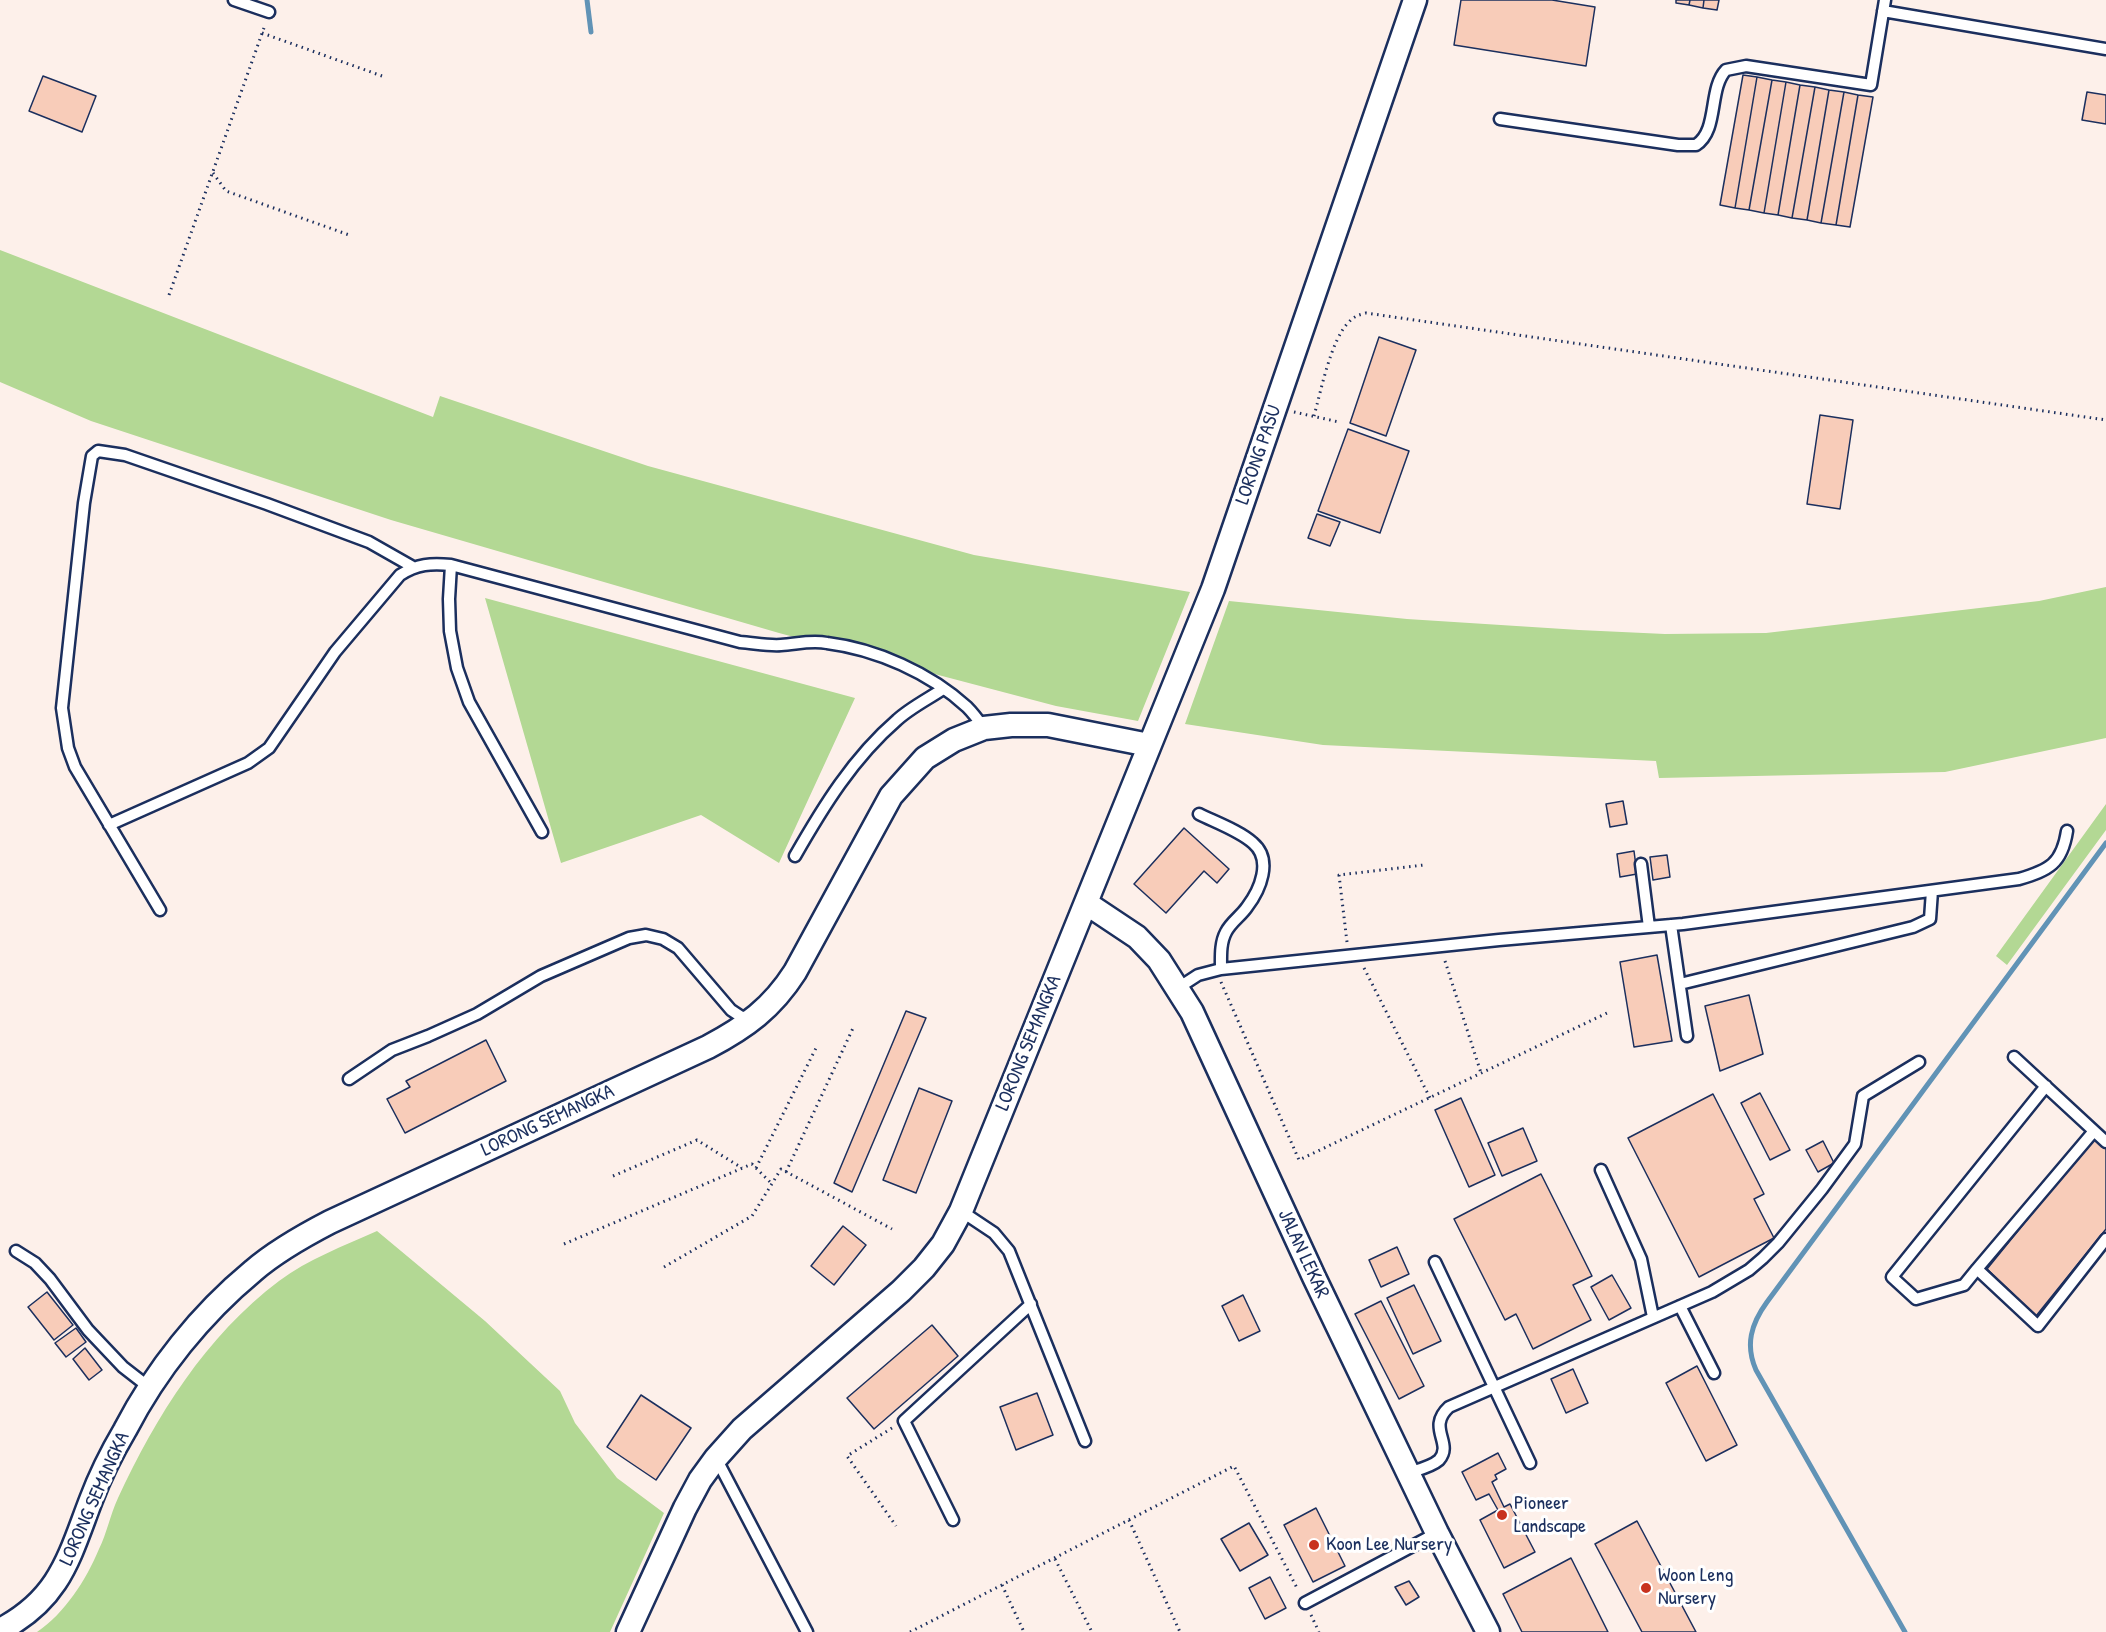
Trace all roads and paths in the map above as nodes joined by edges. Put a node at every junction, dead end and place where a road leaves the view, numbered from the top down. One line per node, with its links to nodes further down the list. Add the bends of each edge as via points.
1 (234, 0): 4 (lane)
2 (1415, 0): 12 (street, LORONG PASU)
3 (1884, 5): 6 (lane); 8 (lane, via 1871,85 1746,66 1726,70 1718,80 1708,129 1696,145 1678,146)
4 (269, 12): 5 (path)
5 (262, 33): 7 (path); 9 (path)
6 (2106, 50)
7 (382, 76)
8 (1500, 119)
9 (213, 173): 10 (path, via 226,190); 11 (path)
10 (352, 236)
11 (169, 295)
12 (1275, 408): 13 (path); 20 (street, LORONG PASU, via 1213,589)
13 (1314, 416): 14 (path, via 1338,338 1347,323 1366,313); 15 (path)
14 (2106, 420)
15 (1339, 422)
16 (451, 565): 17 (lane); 18 (lane, via 740,642 782,645 806,641 856,649 885,658); 24 (lane, via 448,598 457,668 470,702)
17 (413, 567): 22 (lane, via 400,575 335,652 269,748 248,763); 22 (lane, via 369,542 267,504 125,455 98,451 92,456 62,708 75,767)
18 (943, 689): 19 (lane, via 968,707); 25 (lane, via 899,718 871,745 822,808)
19 (984, 728): 20 (street, LORONG SEMANGKA, via 1048,725); 39 (street, LORONG SEMANGKA, via 954,740 926,758 891,796 795,972 780,994)
20 (1149, 745): 29 (street, LORONG PASU)
21 (1199, 814): 35 (lane, via 1254,843 1264,867 1258,889 1223,938)
22 (109, 825): 30 (lane)
23 (2067, 831): 28 (lane, via 2061,856 2047,869 2019,879)
24 (542, 832)
25 (795, 856)
26 (1641, 864): 32 (lane)
27 (1424, 865): 34 (path, via 1339,875)
28 (1932, 891): 31 (lane); 36 (lane, via 1930,919 1913,927)
29 (1086, 903): 37 (street, JALAN LEKAR, via 1137,937 1160,960); 57 (street, LORONG SEMANGKA)
30 (160, 910)
31 (1671, 925): 32 (lane); 36 (lane)
32 (1649, 927): 33 (lane)
33 (1440, 946): 34 (lane); 45 (path)
34 (1353, 955): 35 (lane); 48 (path)
35 (1221, 969): 37 (lane, via 1198,975); 48 (path, via 1221,986 1299,1160)
36 (1680, 984): 41 (lane)
37 (1178, 988): 75 (street, JALAN LEKAR)
38 (1607, 1013): 45 (path)
39 (753, 1020): 46 (lane, via 731,1010 678,948 646,935 630,938 541,976 477,1014 392,1050); 70 (street, LORONG SEMANGKA, via 708,1047 304,1236 254,1270 216,1305)
40 (854, 1026): 54 (path)
41 (1687, 1036)
42 (816, 1048): 52 (path)
43 (2014, 1057): 47 (lane)
44 (1919, 1062): 66 (lane, via 1863,1096 1855,1144 1779,1243 1749,1270)
45 (1481, 1073): 48 (path)
46 (349, 1079)
47 (2046, 1086): 49 (lane); 64 (lane, via 1892,1276 1916,1299 1964,1285)
48 (1430, 1098)
49 (2094, 1131): 50 (lane); 64 (lane)
50 (2106, 1142)
51 (742, 1168): 52 (path, via 752,1164); 55 (path, via 697,1140); 60 (path)
52 (756, 1168): 56 (path)
53 (1601, 1170): 67 (lane, via 1641,1259)
54 (786, 1172): 56 (path, via 781,1169); 58 (path)
55 (613, 1176)
56 (772, 1184): 63 (path, via 753,1216)
57 (961, 1211): 65 (lane, via 1002,1241); 73 (street, LORONG SEMANGKA, via 943,1244 901,1292 742,1429)
58 (892, 1229)
59 (2106, 1239): 64 (lane, via 2038,1326)
60 (564, 1244)
61 (16, 1251): 70 (lane, via 35,1263 88,1330 123,1367)
62 (1435, 1262): 69 (lane)
63 (664, 1267)
64 (1977, 1269)
65 (1031, 1304): 71 (lane); 72 (lane)
66 (1680, 1306): 67 (lane); 68 (lane)
67 (1653, 1317): 69 (lane)
68 (1714, 1373)
69 (1494, 1387): 74 (lane); 75 (lane, via 1445,1411 1439,1424 1444,1447 1441,1456)
70 (150, 1388): 83 (street, LORONG SEMANGKA, via 103,1472 65,1567 50,1591)
71 (904, 1420): 76 (lane); 78 (path, via 847,1456)
72 (1085, 1441)
73 (716, 1458): 84 (street, LORONG SEMANGKA, via 685,1508); 85 (lane)
74 (1530, 1463)
75 (1408, 1473): 79 (street, JALAN LEKAR)
76 (953, 1520)
77 (1129, 1520): 80 (path); 82 (path, via 1234,1466); 89 (path)
78 (896, 1526)
79 (1437, 1533): 82 (lane); 91 (street, JALAN LEKAR)
80 (1055, 1558): 81 (path); 88 (path)
81 (1002, 1585): 86 (path); 87 (path)
82 (1305, 1603): 90 (path)
83 (0, 1630)
84 (628, 1632)
85 (807, 1632)
86 (910, 1632)
87 (1024, 1632)
88 (1092, 1632)
89 (1180, 1632)
90 (1319, 1632)
91 (1488, 1632)

